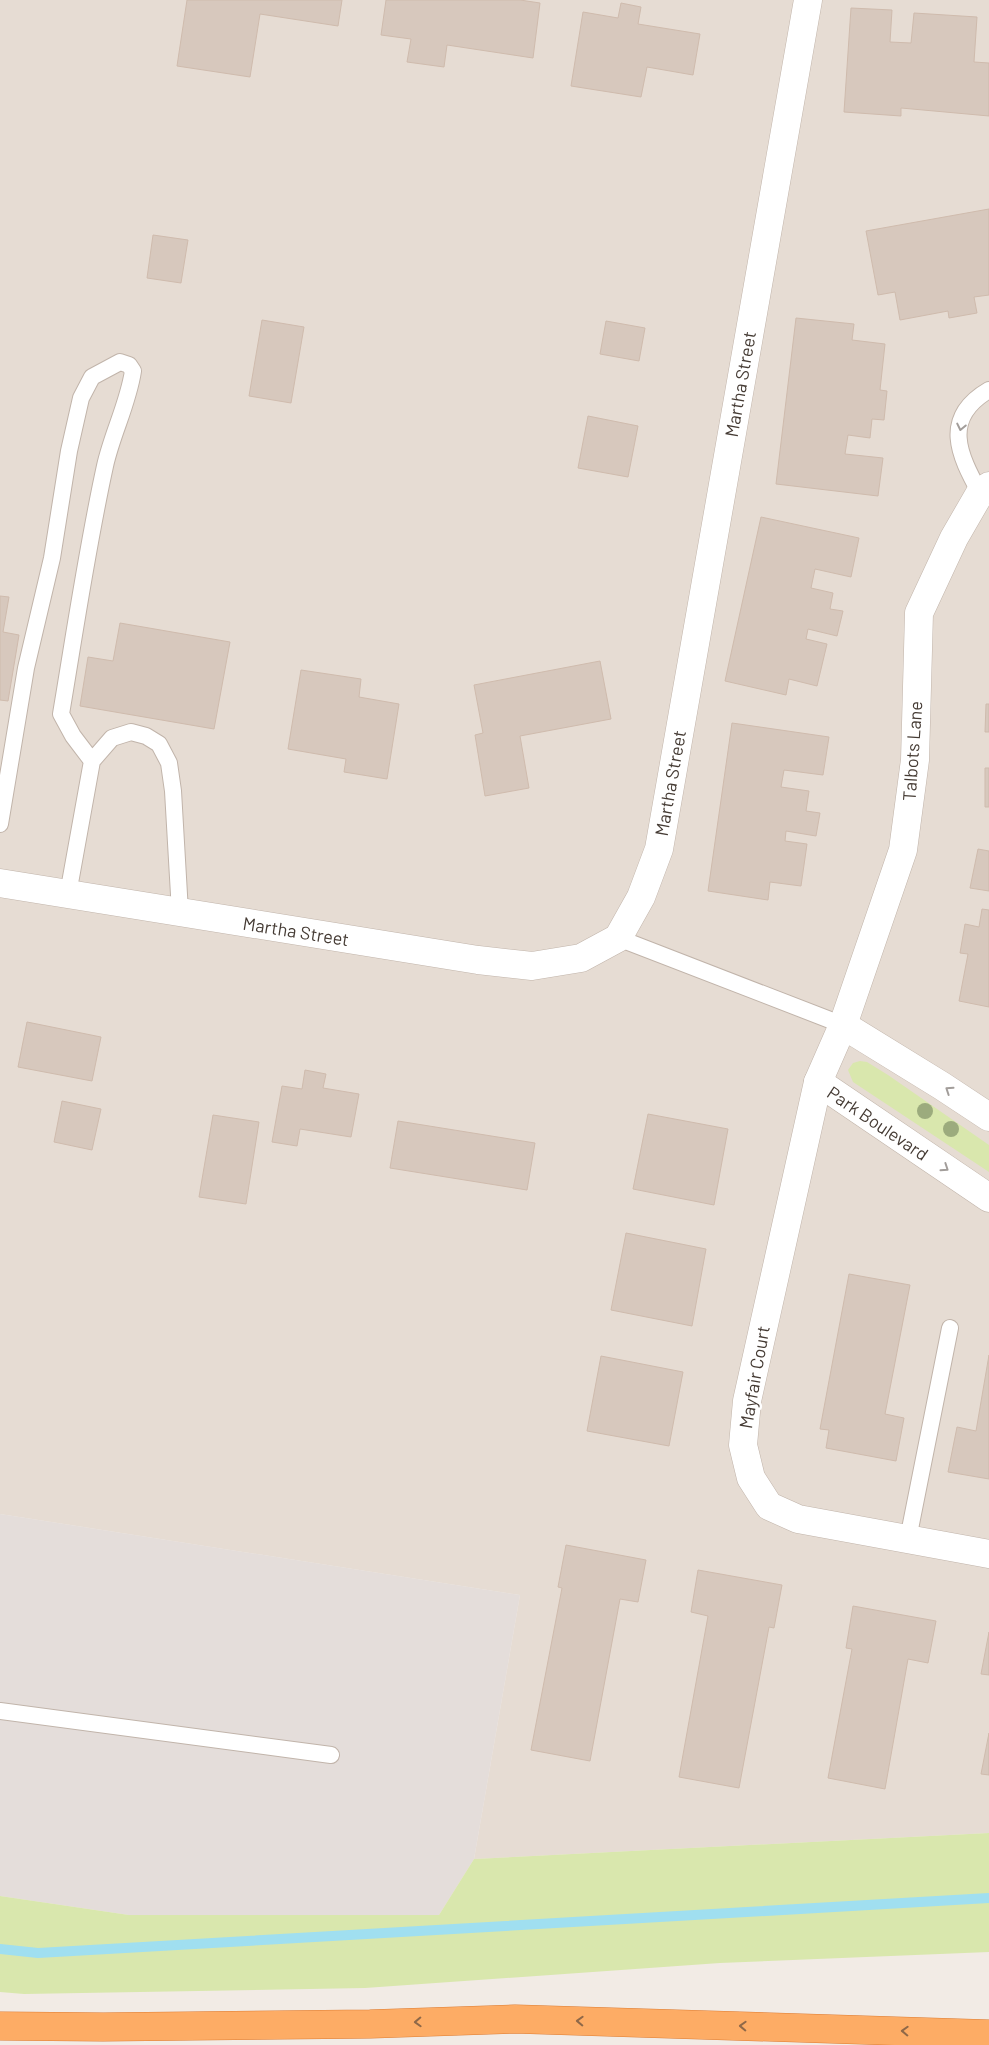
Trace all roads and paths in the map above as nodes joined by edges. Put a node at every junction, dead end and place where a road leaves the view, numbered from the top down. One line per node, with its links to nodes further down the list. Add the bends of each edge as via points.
1 (808, 0): 9 (street, Martha Street, via 659,849 641,897)
2 (989, 390): 3 (lane, one-way to 3, via 964,413 958,445 962,460)
3 (984, 490): 10 (street, Talbots Lane, via 954,538 919,613 915,760 903,850)
4 (92, 761): 5 (lane, via 61,714 106,463 133,371 129,365 120,362 92,377 81,398 52,558 26,668); 7 (lane); 8 (lane, via 112,738 131,732 159,744 169,763 173,790)
5 (0, 824)
6 (0, 883): 7 (street, Martha Street)
7 (68, 894): 8 (street, Martha Street)
8 (180, 912): 9 (street, Martha Street, via 532,966 581,958)
9 (618, 938): 10 (lane)
10 (843, 1025): 11 (street, Park Boulevard); 12 (street, one-way to 10)
11 (818, 1082): 13 (street, Park Boulevard, one-way to 13); 15 (street, Mayfair Court, via 747,1402 743,1445 750,1478 769,1506 798,1519)
12 (989, 1117)
13 (989, 1198)
14 (950, 1328): 15 (lane)
15 (908, 1539): 16 (street, Mayfair Court)
16 (989, 1554)
17 (0, 1711): 18 (lane)
18 (331, 1755)
19 (0, 2026): 20 (highway, one-way to 19, via 515,2019 370,2024)
20 (989, 2034)
21 (989, 2042): 22 (highway)
22 (932, 2045)

